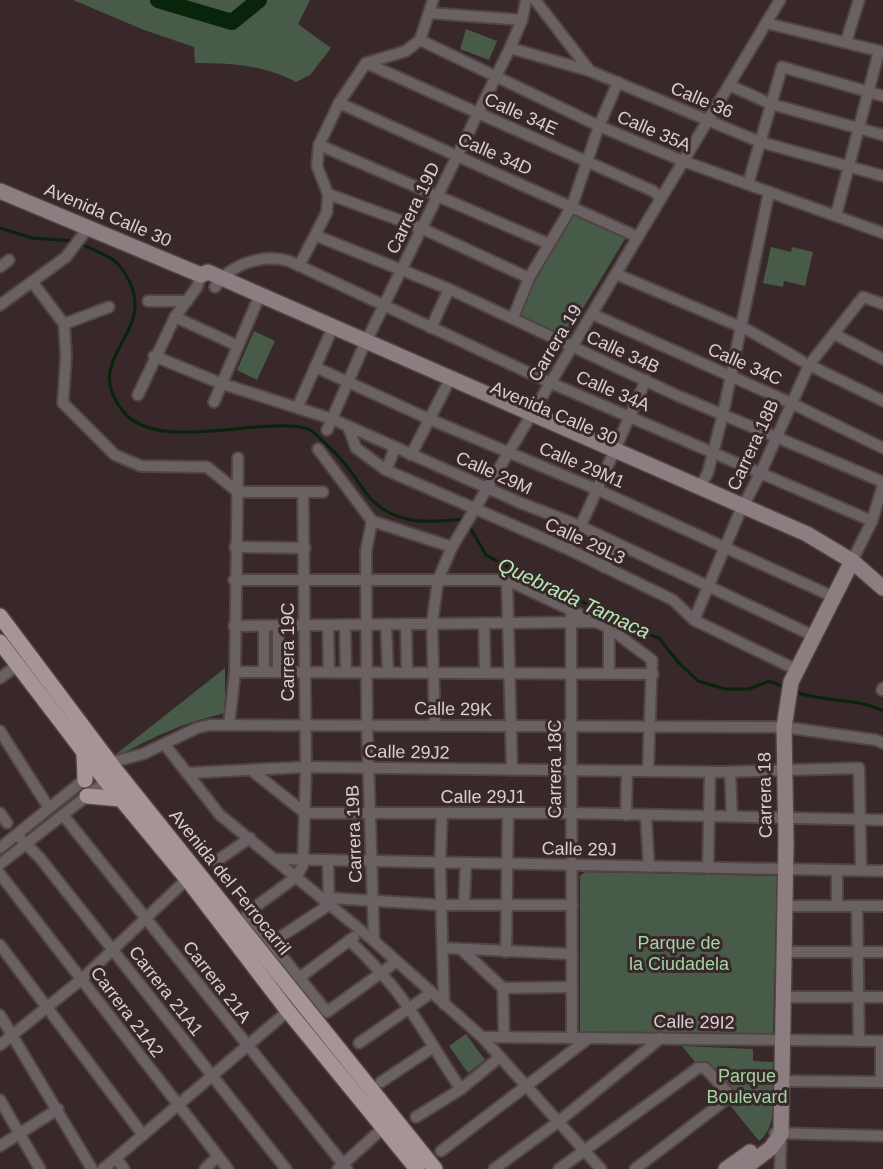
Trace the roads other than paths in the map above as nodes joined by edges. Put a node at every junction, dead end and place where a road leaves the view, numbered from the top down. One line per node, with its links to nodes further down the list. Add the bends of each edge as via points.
1 (433, 0): 6 (street)
2 (526, 0): 7 (street, Carrera 19D)
3 (535, 0): 14 (street)
4 (780, 0): 8 (street, Carrera 19)
5 (859, 0): 10 (street)
6 (429, 13): 7 (street); 9 (street)
7 (522, 20): 11 (street, Carrera 19D)
8 (766, 23): 10 (street); 17 (street, Carrera 19)
9 (420, 40): 13 (street, via 406,51); 15 (street, Calle 35A)
10 (846, 42): 12 (street)
11 (510, 48): 14 (street, Calle 36); 15 (street, Carrera 19D)
12 (881, 51): 18 (street)
13 (366, 63): 20 (street); 22 (street, Calle 34E)
14 (590, 71): 16 (street, Calle 36)
15 (496, 77): 22 (street, Carrera 19D); 24 (street, Calle 35A)
16 (618, 82): 23 (street, Calle 36); 24 (street)
17 (729, 85): 21 (street); 23 (street, Carrera 19)
18 (869, 92): 19 (street); 21 (street, via 782,67); 25 (street)
19 (883, 96)
20 (339, 103): 28 (street); 29 (street, Calle 34D)
21 (771, 104): 25 (street); 27 (street)
22 (478, 112): 29 (street, Carrera 19D); 30 (street, Calle 34E)
23 (707, 122): 27 (street, Calle 36); 31 (street, Carrera 19)
24 (599, 126): 30 (street); 31 (street, Calle 35A)
25 (859, 129): 26 (street); 32 (street)
26 (883, 135)
27 (760, 142): 32 (street, Calle 36); 34 (street)
28 (319, 146): 37 (street, via 317,166); 38 (street)
29 (457, 156): 38 (street, Carrera 19D); 40 (street, Calle 34D)
30 (587, 161): 39 (street, Calle 34E); 40 (street)
31 (683, 161): 34 (street, Calle 35A); 39 (street, Carrera 19)
32 (849, 167): 33 (street, Calle 36); 41 (street)
33 (883, 176)
34 (748, 184): 36 (street, Calle 35A)
35 (0, 190): 43 (main road, Avenida Calle 30)
36 (769, 192): 41 (street, Calle 35A); 67 (street)
37 (328, 194): 42 (street); 45 (street, via 327,212)
38 (438, 195): 42 (street, Carrera 19D); 47 (street)
39 (661, 198): 46 (street, Carrera 19)
40 (572, 206): 46 (street, Calle 34D); 47 (street)
41 (836, 215): 44 (street, Calle 35A)
42 (421, 228): 49 (street, Carrera 19D); 52 (street)
43 (84, 233): 50 (main road, Avenida Calle 30); 54 (street, via 66,257)
44 (883, 233)
45 (317, 236): 48 (street); 49 (street, Calle 34B)
46 (638, 237): 51 (street, Carrera 19)
47 (549, 244): 52 (street)
48 (299, 266): 53 (street, Calle 34A, via 277,257 250,261); 61 (street, Calle 34A)
49 (401, 269): 55 (street, Calle 34B); 61 (street, Carrera 19D)
50 (201, 274): 53 (main road, Avenida Calle 30, via 205,282); 57 (street)
51 (616, 274): 63 (street, Carrera 19); 67 (street)
52 (529, 278): 65 (street)
53 (218, 282): 58 (main road, Avenida Calle 30); 72 (main road, Avenida Calle 30)
54 (33, 283): 60 (street); 66 (street)
55 (449, 289): 65 (street, Calle 34B); 68 (street)
56 (148, 301): 57 (street)
57 (187, 301): 64 (street)
58 (256, 304): 70 (main road, Avenida Calle 30); 71 (street)
59 (883, 304): 69 (street, Carrera 18B, via 863,297)
60 (0, 305)
61 (383, 306): 68 (street, Calle 34A); 72 (street, Carrera 19D)
62 (109, 307): 66 (street)
63 (592, 314): 73 (street, Carrera 19); 78 (street, Calle 34C)
64 (175, 316): 71 (street); 74 (street)
65 (513, 318): 73 (street, Calle 34B)
66 (64, 324): 111 (street, via 63,403 88,430 115,455 141,466 207,467)
67 (742, 327): 76 (street); 78 (street)
68 (431, 328): 82 (street, Calle 34A)
69 (834, 334): 75 (street); 76 (street, Carrera 18B)
70 (329, 336): 72 (main road, Avenida Calle 30); 77 (street)
71 (236, 345): 80 (street)
72 (364, 346): 81 (street, Carrera 19D); 83 (main road, Avenida Calle 30); 93 (main road, Avenida Calle 30)
73 (572, 347): 79 (street, Calle 34B); 82 (street, Carrera 19)
74 (154, 356): 80 (street, Calle 29M); 84 (street)
75 (883, 359)
76 (806, 363): 85 (street); 87 (street, Carrera 18B)
77 (315, 367): 81 (street, Calle 29M1); 88 (street)
78 (729, 375): 87 (street, Calle 34C); 89 (street)
79 (646, 380): 89 (street, Calle 34B); 90 (street)
80 (220, 383): 86 (street); 88 (street, Calle 29M)
81 (349, 383): 91 (street, Carrera 19D); 92 (street, Calle 29M1)
82 (551, 383): 90 (street, Calle 34A); 93 (street, Carrera 19)
83 (446, 387): 92 (street); 93 (main road, Avenida Calle 30)
84 (138, 395)
85 (883, 401)
86 (214, 402)
87 (791, 403): 96 (street, Carrera 18B); 98 (street, Calle 34C)
88 (298, 406): 91 (street, Calle 29M)
89 (723, 414): 96 (street, Calle 34B); 101 (street)
90 (628, 416): 101 (street, Calle 34A); 102 (street)
91 (332, 419): 94 (street, Calle 29M); 95 (street, Carrera 19D)
92 (429, 419): 100 (street, Calle 29M1); 103 (street)
93 (529, 419): 100 (street, Carrera 19); 102 (main road, Avenida Calle 30)
94 (348, 426): 97 (street, Calle 29M); 105 (street, Calle 29L3, via 356,448)
95 (327, 430)
96 (777, 436): 106 (street, Carrera 18B); 107 (street, Calle 34B)
97 (395, 448): 103 (street, Calle 29M); 105 (street)
98 (883, 448)
99 (318, 449): 117 (street)
100 (509, 452): 108 (street, Carrera 19); 110 (street, Calle 29M1)
101 (712, 452): 106 (street, Calle 34A); 109 (street)
102 (612, 454): 109 (main road, Avenida Calle 30); 110 (street); 114 (main road, Avenida Calle 30)
103 (411, 455): 108 (street, Calle 29M)
104 (238, 458): 111 (street)
105 (386, 470): 115 (street, Calle 29L3)
106 (761, 472): 114 (street, Carrera 18B); 116 (street, Calle 34A)
107 (883, 484): 116 (street, Carrera 18)
108 (488, 488): 115 (street, Carrera 19); 118 (street, Calle 29M)
109 (700, 488): 114 (main road, Avenida Calle 30)
110 (596, 489): 118 (street); 123 (street, Calle 29M1)
111 (238, 492): 112 (street); 120 (street)
112 (303, 492): 113 (street); 122 (street, Carrera 19C)
113 (323, 492)
114 (741, 510): 123 (street, Carrera 18B); 125 (main road, Avenida Calle 30, via 807,534)
115 (472, 514): 121 (street, Carrera 19); 124 (street, Calle 29L3)
116 (876, 518): 125 (street, Carrera 18)
117 (372, 520): 121 (street); 129 (street, Carrera 19B, via 366,551)
118 (580, 526): 119 (street, Calle 29M); 124 (street)
119 (616, 543): 126 (street); 132 (street, Calle 29M)
120 (235, 547): 122 (street); 127 (street)
121 (452, 547): 130 (street, Carrera 19)
122 (305, 548): 128 (street, Carrera 19C)
123 (725, 548): 132 (street, Carrera 18B); 134 (street, Calle 29M1)
124 (570, 550): 126 (street, Calle 29L3)
125 (850, 565): 133 (main road, Avenida Calle 30); 134 (main road, Carrera 18); 135 (main road, Avenida Calle 30)
126 (604, 567): 138 (street, Calle 29L3, via 674,600)
127 (234, 580): 128 (street); 150 (street)
128 (305, 580): 129 (street); 145 (street, Carrera 19C)
129 (367, 580): 130 (street); 148 (street, Carrera 19B)
130 (438, 580): 131 (street); 144 (street, Carrera 19)
131 (507, 580): 136 (street); 140 (street)
132 (709, 585): 138 (street, Carrera 18B); 153 (street, Calle 29M)
133 (883, 588)
134 (834, 597): 153 (main road, Carrera 18)
135 (883, 601)
136 (572, 609): 141 (street, Carrera 18C); 149 (street)
137 (0, 616): 190 (main road, Avenida del Ferrocarril)
138 (694, 620): 171 (street, Calle 29L3)
139 (484, 623): 140 (street); 144 (street); 166 (street)
140 (508, 623): 141 (street); 167 (street)
141 (572, 623): 149 (street); 168 (street, Carrera 18C)
142 (386, 624): 143 (street); 148 (street); 163 (street)
143 (406, 624): 144 (street); 164 (street)
144 (432, 624): 165 (street, Carrera 19)
145 (304, 625): 146 (street); 152 (street); 159 (street, Carrera 19C)
146 (328, 625): 147 (street); 160 (street)
147 (345, 625): 148 (street); 161 (street)
148 (366, 625): 162 (street, Carrera 19B)
149 (604, 625): 169 (street); 170 (street, via 652,660)
150 (234, 626): 151 (street); 156 (street)
151 (264, 626): 152 (street); 157 (street)
152 (278, 626): 158 (street)
153 (814, 636): 171 (main road, Carrera 18)
154 (3, 650): 155 (main road, Avenida del Ferrocarril)
155 (18, 665): 172 (street); 184 (main road, Avenida del Ferrocarril)
156 (235, 672): 157 (street); 175 (street)
157 (264, 672): 158 (street)
158 (278, 672): 159 (street)
159 (305, 672): 160 (street); 173 (street, Carrera 19C)
160 (328, 672): 161 (street)
161 (346, 672): 162 (street)
162 (368, 672): 163 (street); 174 (street, Carrera 19B)
163 (388, 672): 164 (street)
164 (407, 672): 165 (street)
165 (434, 672): 166 (street); 176 (street, Carrera 19)
166 (485, 673): 167 (street)
167 (510, 673): 168 (street); 177 (street)
168 (572, 673): 169 (street); 178 (street, Carrera 18C)
169 (609, 673): 170 (street)
170 (653, 674): 180 (street)
171 (794, 676): 179 (main road, Carrera 18)
172 (0, 678)
173 (304, 724): 174 (street, Calle 29K); 175 (street, Calle 29K); 185 (street, Carrera 19C)
174 (367, 724): 176 (street, Calle 29K); 186 (street, Carrera 19B)
175 (229, 725): 183 (street, Calle 29K, via 197,728)
176 (435, 725): 177 (street, Calle 29K)
177 (511, 726): 178 (street, Calle 29K); 188 (street)
178 (572, 726): 180 (street, Calle 29K); 191 (street, Carrera 18C)
179 (784, 727): 180 (street, Calle 29K); 182 (street); 189 (main road, Carrera 18)
180 (649, 728): 192 (street)
181 (0, 731): 200 (street)
182 (883, 743)
183 (165, 745): 190 (street, Calle 29K); 196 (street)
184 (83, 751): 190 (main road, Avenida del Ferrocarril); 197 (main road)
185 (306, 767): 186 (street, Calle 29J2); 187 (street, Calle 29J2); 202 (street, Carrera 19C)
186 (368, 769): 188 (street, Calle 29J2); 203 (street, Carrera 19B)
187 (251, 770): 196 (street, Calle 29J2); 202 (street)
188 (512, 770): 191 (street, Calle 29J2)
189 (785, 770): 195 (street, Calle 29J2); 212 (main road, Carrera 18); 213 (street, Calle 29J2, via 859,768)
190 (107, 771): 197 (street); 198 (street); 199 (main road, Avenida del Ferrocarril); 322 (main road, Avenida del Ferrocarril)
191 (572, 771): 193 (street, Calle 29J2); 205 (street, Carrera 18C)
192 (648, 771): 193 (street, Calle 29J2); 194 (street, Calle 29J2)
193 (627, 772): 208 (street)
194 (710, 772): 195 (street, Calle 29J2); 209 (street)
195 (730, 772): 210 (street)
196 (187, 773): 217 (street, via 220,815)
197 (85, 780): 200 (street)
198 (87, 796): 199 (main road); 207 (street)
199 (120, 799): 238 (main road, Avenida del Ferrocarril)
200 (49, 808): 216 (street)
201 (0, 813): 215 (street)
202 (305, 813): 203 (street, Calle 29J1); 221 (street, Carrera 19C)
203 (370, 813): 204 (street, Calle 29J1); 224 (street, Carrera 19B)
204 (442, 813): 206 (street, Calle 29J1); 226 (street)
205 (572, 813): 206 (street, Calle 29J1); 208 (street, Calle 29J1); 229 (street, Carrera 18C)
206 (507, 814): 228 (street)
207 (63, 815): 218 (street); 249 (street, Carrera 21A)
208 (626, 815): 211 (street, Calle 29J1)
209 (710, 816): 210 (street, Calle 29J1); 211 (street, Calle 29J1); 231 (street)
210 (732, 816): 212 (street, Calle 29J1)
211 (646, 817): 230 (street)
212 (784, 817): 213 (street, Calle 29J1); 232 (main road, Carrera 18)
213 (860, 820): 214 (street, Calle 29J1); 234 (street)
214 (883, 820)
215 (7, 823)
216 (17, 835): 218 (street, Carrera 21A1); 219 (street)
217 (250, 838): 220 (street); 222 (street)
218 (26, 844): 225 (street); 256 (street, Carrera 21A1)
219 (0, 848)
220 (274, 859): 221 (street, Calle 29J); 237 (street)
221 (303, 861): 223 (street, Calle 29J); 237 (street, Carrera 19C)
222 (215, 862)
223 (328, 862): 224 (street, Calle 29J); 240 (street)
224 (372, 862): 226 (street, Calle 29J); 239 (street, Carrera 19B)
225 (0, 864)
226 (440, 864): 227 (street, Calle 29J); 243 (street)
227 (466, 864): 228 (street, Calle 29J); 241 (street)
228 (508, 865): 229 (street, Calle 29J); 242 (street)
229 (572, 866): 230 (street, Calle 29J); 244 (street, Carrera 18C)
230 (649, 867): 231 (street, Calle 29J)
231 (708, 868): 232 (street, Calle 29J)
232 (785, 869): 233 (street, Calle 29J); 245 (main road, Carrera 18)
233 (837, 870): 234 (street, Calle 29J); 246 (street)
234 (861, 870): 235 (street, Calle 29J)
235 (883, 871)
236 (0, 874): 266 (street, Carrera 21A2)
237 (296, 877): 240 (street); 253 (street, via 247,913)
238 (187, 879): 249 (street); 276 (main road, Avenida del Ferrocarril)
239 (372, 900): 240 (street); 243 (street); 252 (street, Carrera 19B)
240 (329, 902): 250 (street); 253 (street)
241 (464, 904): 242 (street); 243 (street)
242 (507, 904): 244 (street); 258 (street)
243 (441, 905): 255 (street)
244 (572, 905): 262 (street, Carrera 18C)
245 (785, 906): 246 (street); 259 (main road, Carrera 18)
246 (837, 906): 247 (street)
247 (858, 906): 248 (street); 260 (street)
248 (883, 906)
249 (147, 919): 256 (street); 289 (street, Carrera 21A)
250 (362, 931): 251 (street); 252 (street)
251 (350, 940): 264 (street); 265 (street)
252 (374, 941): 263 (street)
253 (271, 943): 265 (street)
254 (0, 945): 274 (street)
255 (444, 948): 257 (street); 273 (street)
256 (113, 949): 266 (street); 292 (street, Carrera 21A1)
257 (462, 950): 258 (street); 268 (street)
258 (506, 952): 262 (street)
259 (784, 952): 260 (street); 270 (main road, Carrera 18)
260 (858, 952): 261 (street); 271 (street)
261 (883, 952)
262 (572, 954): 267 (street, Carrera 18C)
263 (396, 962): 264 (street); 269 (street)
264 (382, 973): 265 (street, via 327,1012); 275 (street)
265 (299, 978)
266 (82, 979): 274 (street); 299 (street, Carrera 21A2)
267 (572, 987): 268 (street); 281 (street, Carrera 18C)
268 (503, 988): 280 (street)
269 (431, 993): 273 (street); 275 (street)
270 (784, 997): 271 (street); 284 (main road, Carrera 18)
271 (858, 997): 272 (street); 285 (street)
272 (883, 997)
273 (444, 1004): 279 (street)
274 (50, 1007): 278 (street); 306 (street)
275 (409, 1007): 287 (street); 290 (street)
276 (288, 1011): 289 (street); 303 (main road, Avenida del Ferrocarril)
277 (0, 1015): 278 (street)
278 (13, 1037): 288 (street); 300 (street)
279 (482, 1037): 280 (street, Calle 29I2); 291 (street)
280 (504, 1037): 281 (street, Calle 29I2)
281 (572, 1038): 282 (street, Calle 29I2)
282 (590, 1038): 283 (street, Calle 29I2); 296 (street)
283 (660, 1038): 284 (street, Calle 29I2); 302 (street)
284 (783, 1040): 285 (street, Calle 29I2); 293 (main road, Carrera 18)
285 (859, 1041): 286 (street, Calle 29I2)
286 (882, 1041): 295 (street)
287 (359, 1043)
288 (0, 1045)
289 (247, 1047): 292 (street); 314 (street, Carrera 21A)
290 (432, 1048): 294 (street); 297 (street)
291 (500, 1057): 296 (street); 297 (street)
292 (212, 1077): 299 (street); 321 (street, Carrera 21A1)
293 (783, 1081): 295 (street); 304 (main road, Carrera 18)
294 (381, 1082)
295 (882, 1082)
296 (527, 1087): 302 (street); 310 (street)
297 (461, 1089): 301 (street)
298 (0, 1100): 305 (street)
299 (177, 1104): 306 (street); 311 (street, Carrera 21A2)
300 (58, 1109): 305 (street); 316 (street)
301 (416, 1117)
302 (558, 1122): 309 (street); 323 (street)
303 (384, 1127): 313 (main road, Avenida del Ferrocarril); 314 (street)
304 (778, 1131): 307 (street); 327 (main road); 328 (main road, via 771,1148); 329 (street, Carrera 18)
305 (20, 1133): 308 (street); 315 (street)
306 (143, 1135): 312 (street)
307 (883, 1136)
308 (0, 1146)
309 (584, 1150): 324 (street); 325 (street); 326 (street, via 698,1068 705,1068 728,1093 728,1098)
310 (441, 1151)
311 (218, 1156): 319 (street); 320 (street, Carrera 21A2)
312 (116, 1158): 317 (street); 318 (street)
313 (412, 1167)
314 (343, 1168)
315 (40, 1169)
316 (92, 1169)
317 (104, 1169)
318 (124, 1169)
319 (205, 1169)
320 (228, 1169)
321 (286, 1169)
322 (435, 1169)
323 (494, 1169)
324 (559, 1169)
325 (601, 1169)
326 (635, 1169)
327 (726, 1169)
328 (744, 1169)
329 (780, 1169)

